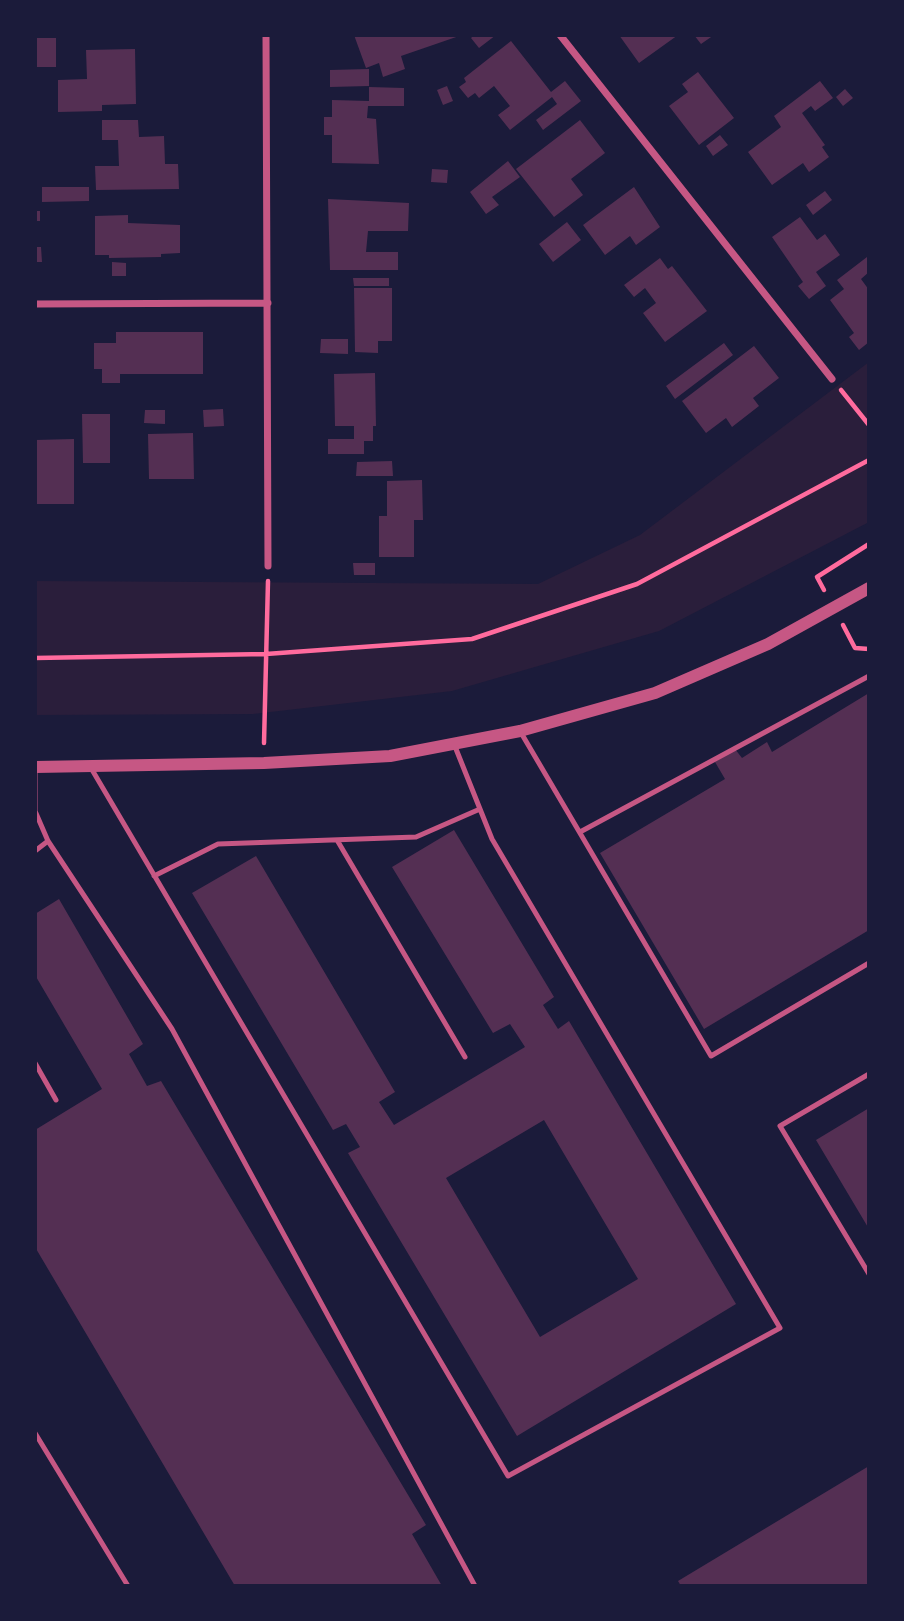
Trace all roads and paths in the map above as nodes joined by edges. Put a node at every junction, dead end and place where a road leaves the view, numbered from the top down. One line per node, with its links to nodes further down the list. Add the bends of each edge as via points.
1 (266, 35): 3 (street)
2 (560, 35): 5 (street)
3 (268, 303): 4 (street); 9 (street)
4 (35, 304)
5 (832, 379): 6 (path)
6 (869, 425)
7 (869, 460): 12 (path, via 636,584 472,639)
8 (869, 544): 10 (path)
9 (268, 566): 12 (path)
10 (817, 578)
11 (869, 588): 15 (street, via 768,644 655,693)
12 (267, 654): 13 (path); 17 (path)
13 (35, 658)
14 (869, 676): 21 (lane)
15 (520, 731): 16 (street); 21 (lane)
16 (454, 744): 17 (street, via 390,756); 20 (lane)
17 (264, 763): 18 (street)
18 (90, 766): 19 (street); 25 (lane)
19 (35, 767): 23 (lane, via 35,811)
20 (480, 809): 22 (lane, via 416,837); 25 (lane, via 492,839 780,1328 508,1476)
21 (580, 832): 26 (lane, via 711,1056)
22 (337, 840): 25 (lane, via 218,844); 27 (lane)
23 (48, 842): 24 (lane); 34 (lane, via 172,1029)
24 (35, 851)
25 (154, 876)
26 (869, 963)
27 (465, 1057)
28 (35, 1063): 30 (lane)
29 (869, 1074): 31 (lane, via 780,1126)
30 (56, 1100)
31 (869, 1274)
32 (35, 1433): 33 (lane)
33 (128, 1586)
34 (475, 1586)

